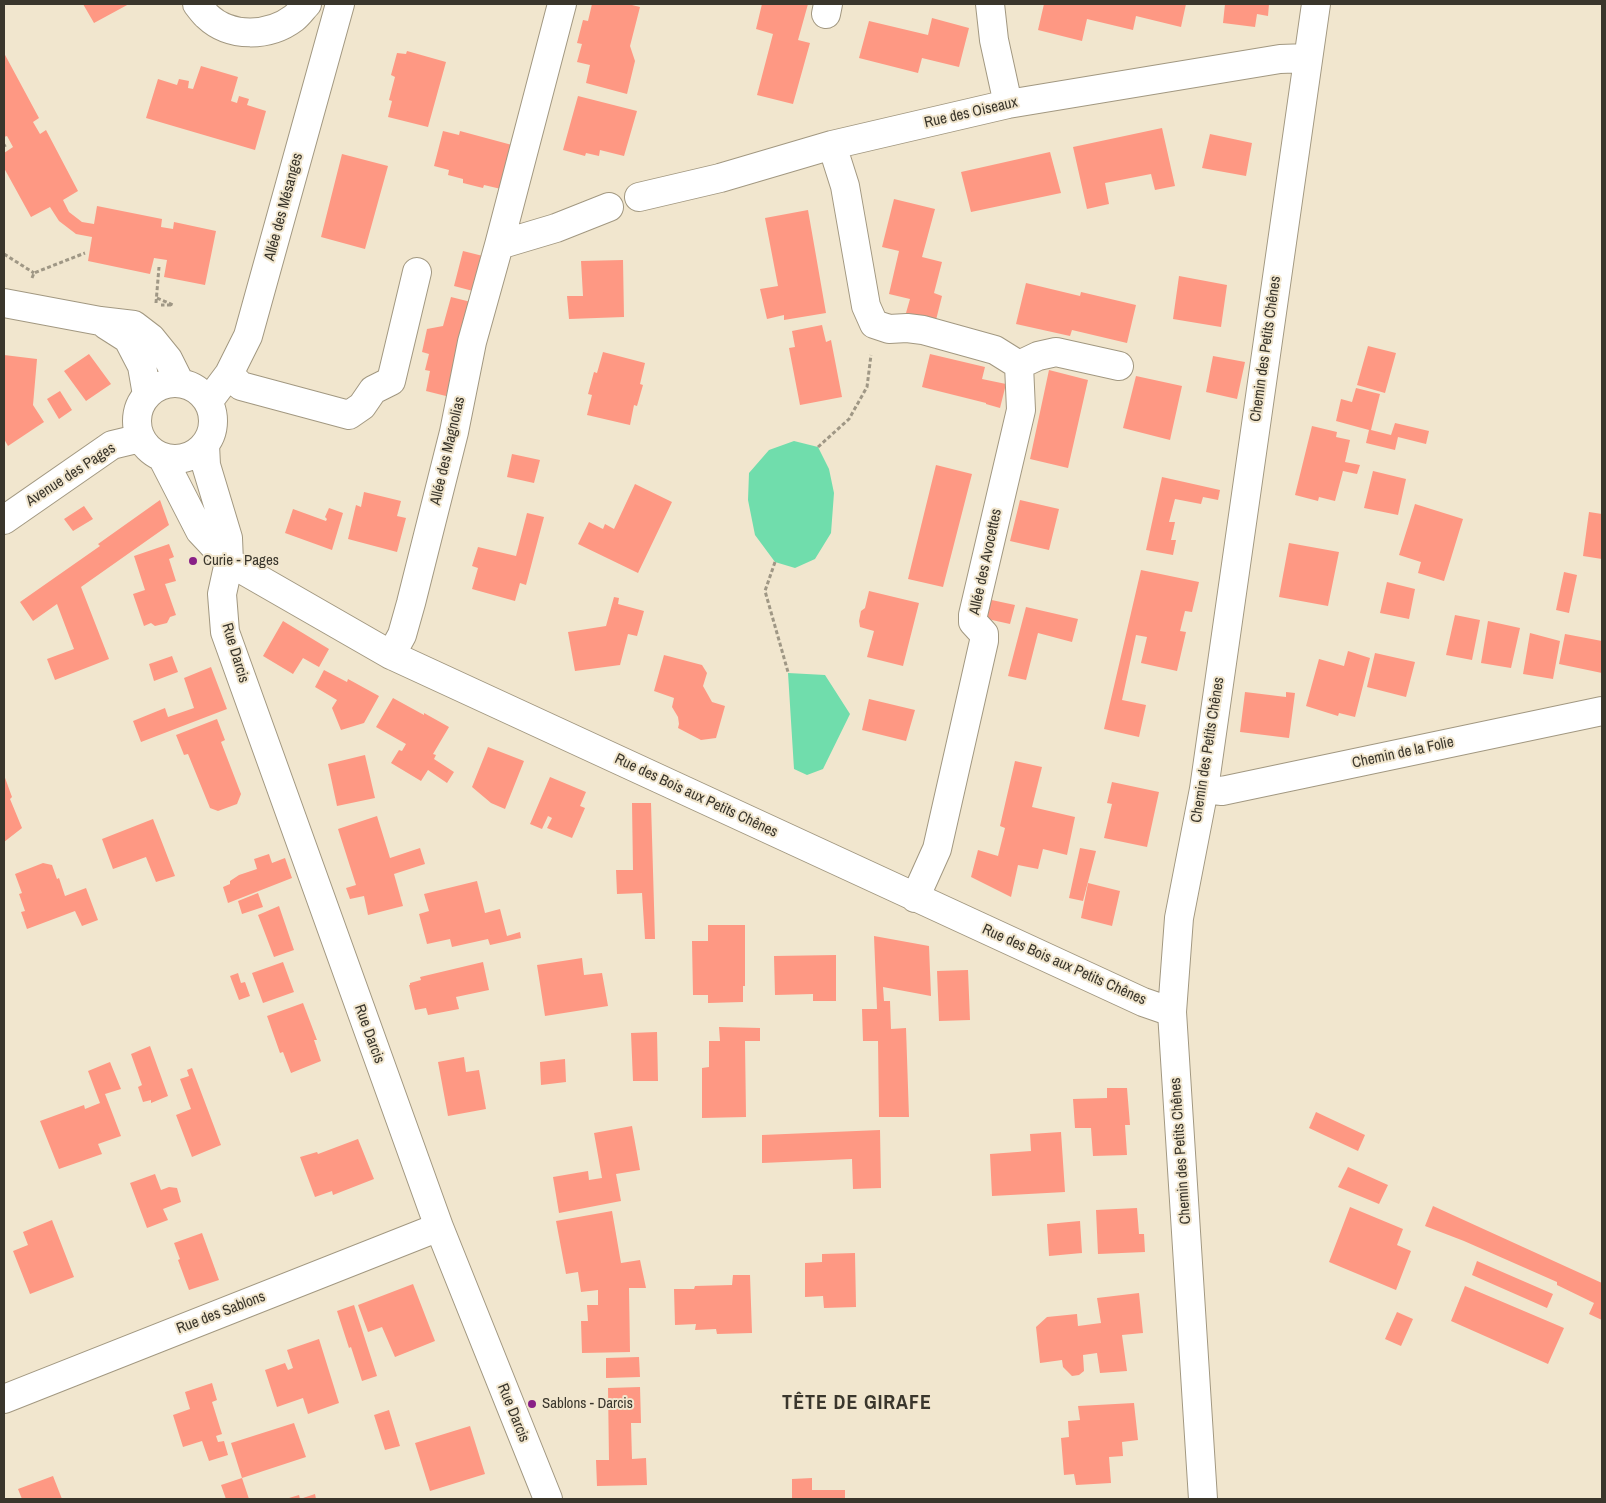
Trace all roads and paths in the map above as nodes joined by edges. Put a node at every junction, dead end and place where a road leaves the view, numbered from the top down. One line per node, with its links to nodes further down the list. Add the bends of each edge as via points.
1 (197, 4): 2 (street, via 208,17 228,29 251,33 274,30 294,18)
2 (307, 4)
3 (340, 4): 24 (street, Allée des Mésanges, via 248,336)
4 (562, 4): 12 (street, Allée des Magnolias)
5 (990, 4): 8 (street)
6 (1316, 4): 7 (street, Chemin des Petits Chênes)
7 (1308, 58): 8 (street, Rue des Oiseaux, via 1280,59); 38 (street, Chemin des Petits Chênes)
8 (1008, 104): 9 (street, Rue des Oiseaux)
9 (832, 145): 10 (street, Rue des Oiseaux, via 720,178); 21 (street, via 845,186 866,306)
10 (640, 196)
11 (609, 207): 12 (street, via 556,228)
12 (499, 245): 35 (street, Allée des Magnolias, via 472,342 454,432 411,603 402,635)
13 (85, 253): 16 (path)
14 (4, 254): 16 (path)
15 (417, 272): 24 (street, via 390,381 373,390 362,406 349,415 241,386)
16 (34, 273): 18 (path, via 28,288)
17 (157, 298): 19 (path, via 173,305)
18 (13, 305): 20 (street)
19 (156, 305)
20 (100, 321): 25 (street, via 134,325 151,338 168,360); 26 (street, via 128,339 142,366)
21 (874, 324): 22 (street, via 889,329 923,330 995,350); 30 (path, via 867,387 849,419)
22 (1020, 365): 23 (street, via 1056,352); 39 (street, Allée des Avocettes, via 1021,410 973,615 973,622 984,634 984,641 936,849)
23 (1119, 366)
24 (229, 374): 27 (street, Allée des Mésanges)
25 (180, 384): 26 (street, via 168,384); 27 (street, via 201,393)
26 (147, 395): 28 (street, via 137,416)
27 (208, 402): 29 (street, via 213,428)
28 (141, 438): 31 (street, via 153,453); 32 (street, Avenue des Pages, via 112,445)
29 (205, 445): 31 (street, via 192,456 182,459); 33 (street, Rue Darcis, via 206,465 228,538)
30 (818, 447)
31 (162, 457): 33 (street, via 200,531)
32 (4, 520)
33 (229, 562): 35 (street, Rue des Bois aux Petits Chênes); 41 (street, Rue Darcis, via 222,594 225,632)
34 (775, 562): 36 (path, via 765,591)
35 (391, 655): 39 (street, Rue des Bois aux Petits Chênes)
36 (788, 672)
37 (1602, 711): 38 (street, Chemin de la Folie, via 1222,791)
38 (1204, 789): 40 (street, Chemin des Petits Chênes, via 1179,918)
39 (915, 898): 40 (street, Rue des Bois aux Petits Chênes, via 1143,1002)
40 (1172, 1012): 44 (street, Chemin des Petits Chênes)
41 (439, 1228): 42 (street, Rue des Sablons); 43 (street, Rue Darcis)
42 (4, 1399)
43 (548, 1499)
44 (1203, 1499)

